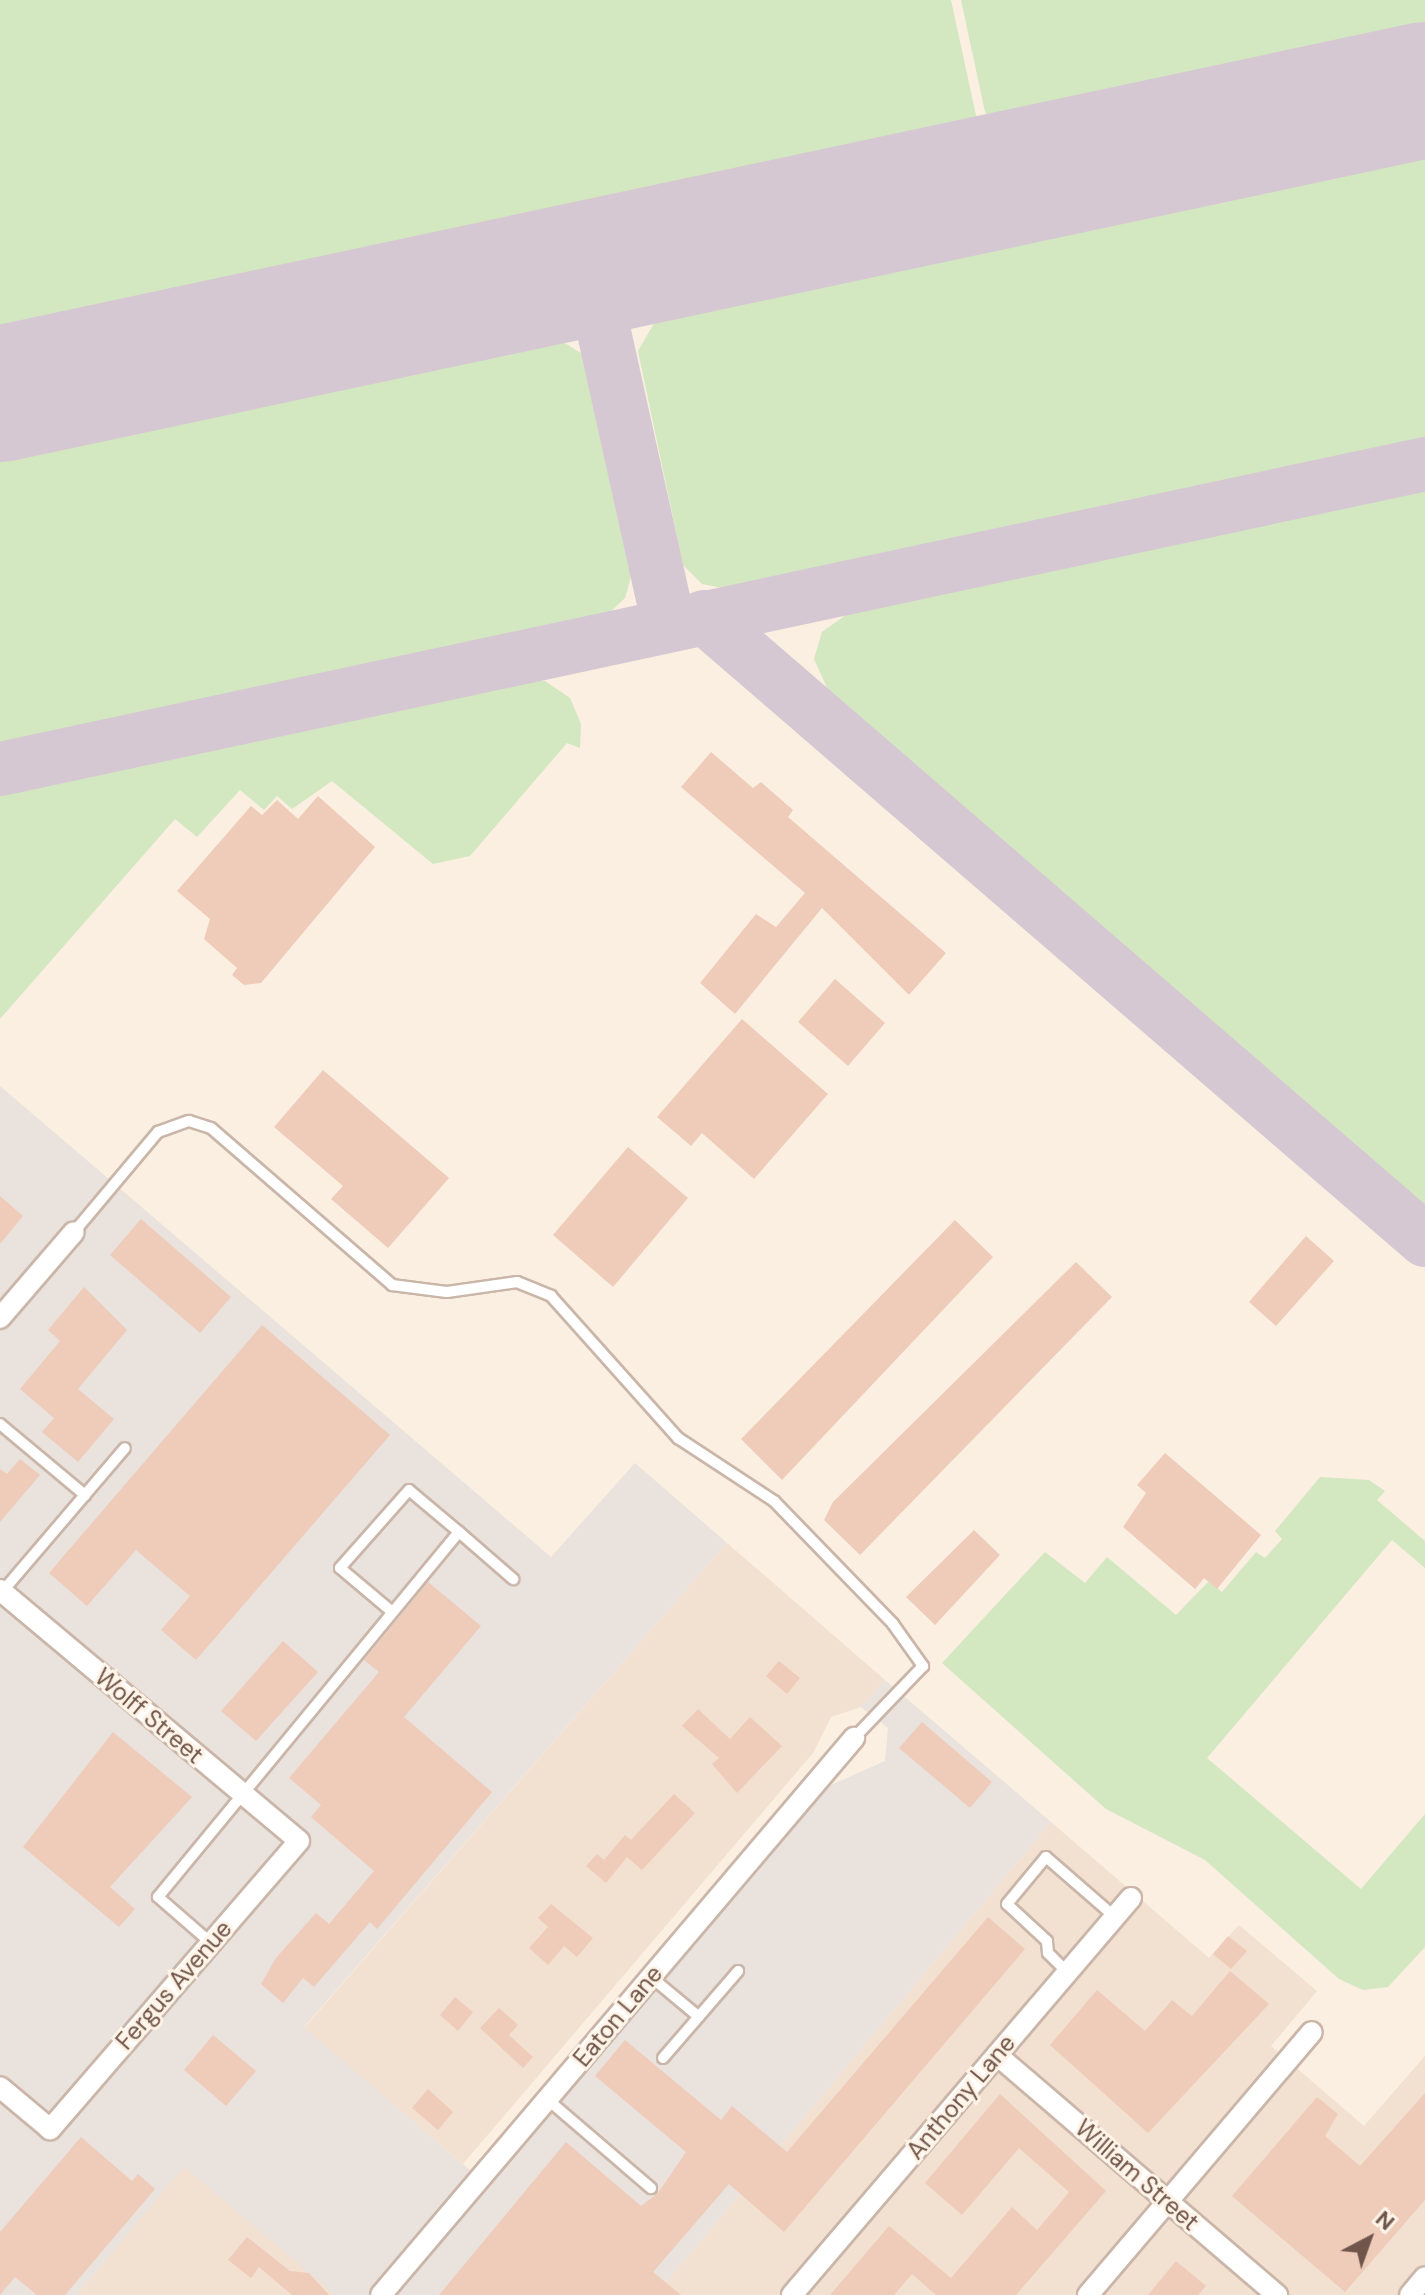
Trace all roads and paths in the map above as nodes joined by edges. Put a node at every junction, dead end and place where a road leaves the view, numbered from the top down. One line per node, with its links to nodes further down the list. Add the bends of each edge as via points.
1 (74, 1232): 2 (street); 10 (lane, via 158,1132 189,1121 211,1128 392,1285 447,1292 517,1282 551,1296 678,1438 774,1501 893,1624 923,1666)
2 (0, 1318)
3 (0, 1424): 5 (lane)
4 (125, 1448): 5 (lane)
5 (85, 1495): 8 (lane)
6 (459, 1532): 7 (lane); 9 (lane); 9 (lane, via 409,1490 340,1568)
7 (513, 1579)
8 (1, 1591): 11 (street, Wolff Street)
9 (391, 1611): 11 (lane)
10 (854, 1738): 18 (street, Eaton Lane)
11 (242, 1795): 12 (street, Wolff Street); 15 (lane, via 158,1897)
12 (299, 1841): 15 (street, Fergus Avenue)
13 (1131, 1898): 14 (street, Anthony Lane)
14 (1115, 1917): 17 (street, Anthony Lane); 17 (lane, via 1046,1857 1007,1904 1047,1941 1048,1953)
15 (211, 1943): 23 (street, Fergus Avenue, via 50,2129)
16 (738, 1971): 19 (lane)
17 (1067, 1972): 21 (street, Anthony Lane)
18 (651, 1977): 19 (lane); 24 (street, Eaton Lane)
19 (699, 2017): 22 (lane)
20 (1312, 2032): 26 (street)
21 (997, 2055): 26 (street, William Street); 29 (street, Anthony Lane)
22 (663, 2058)
23 (0, 2087)
24 (547, 2099): 25 (lane); 28 (street, Eaton Lane)
25 (651, 2188)
26 (1168, 2201): 30 (street); 31 (street, William Street)
27 (1425, 2277): 32 (street)
28 (381, 2295)
29 (792, 2295)
30 (1088, 2295)
31 (1277, 2295)
32 (1410, 2295)

